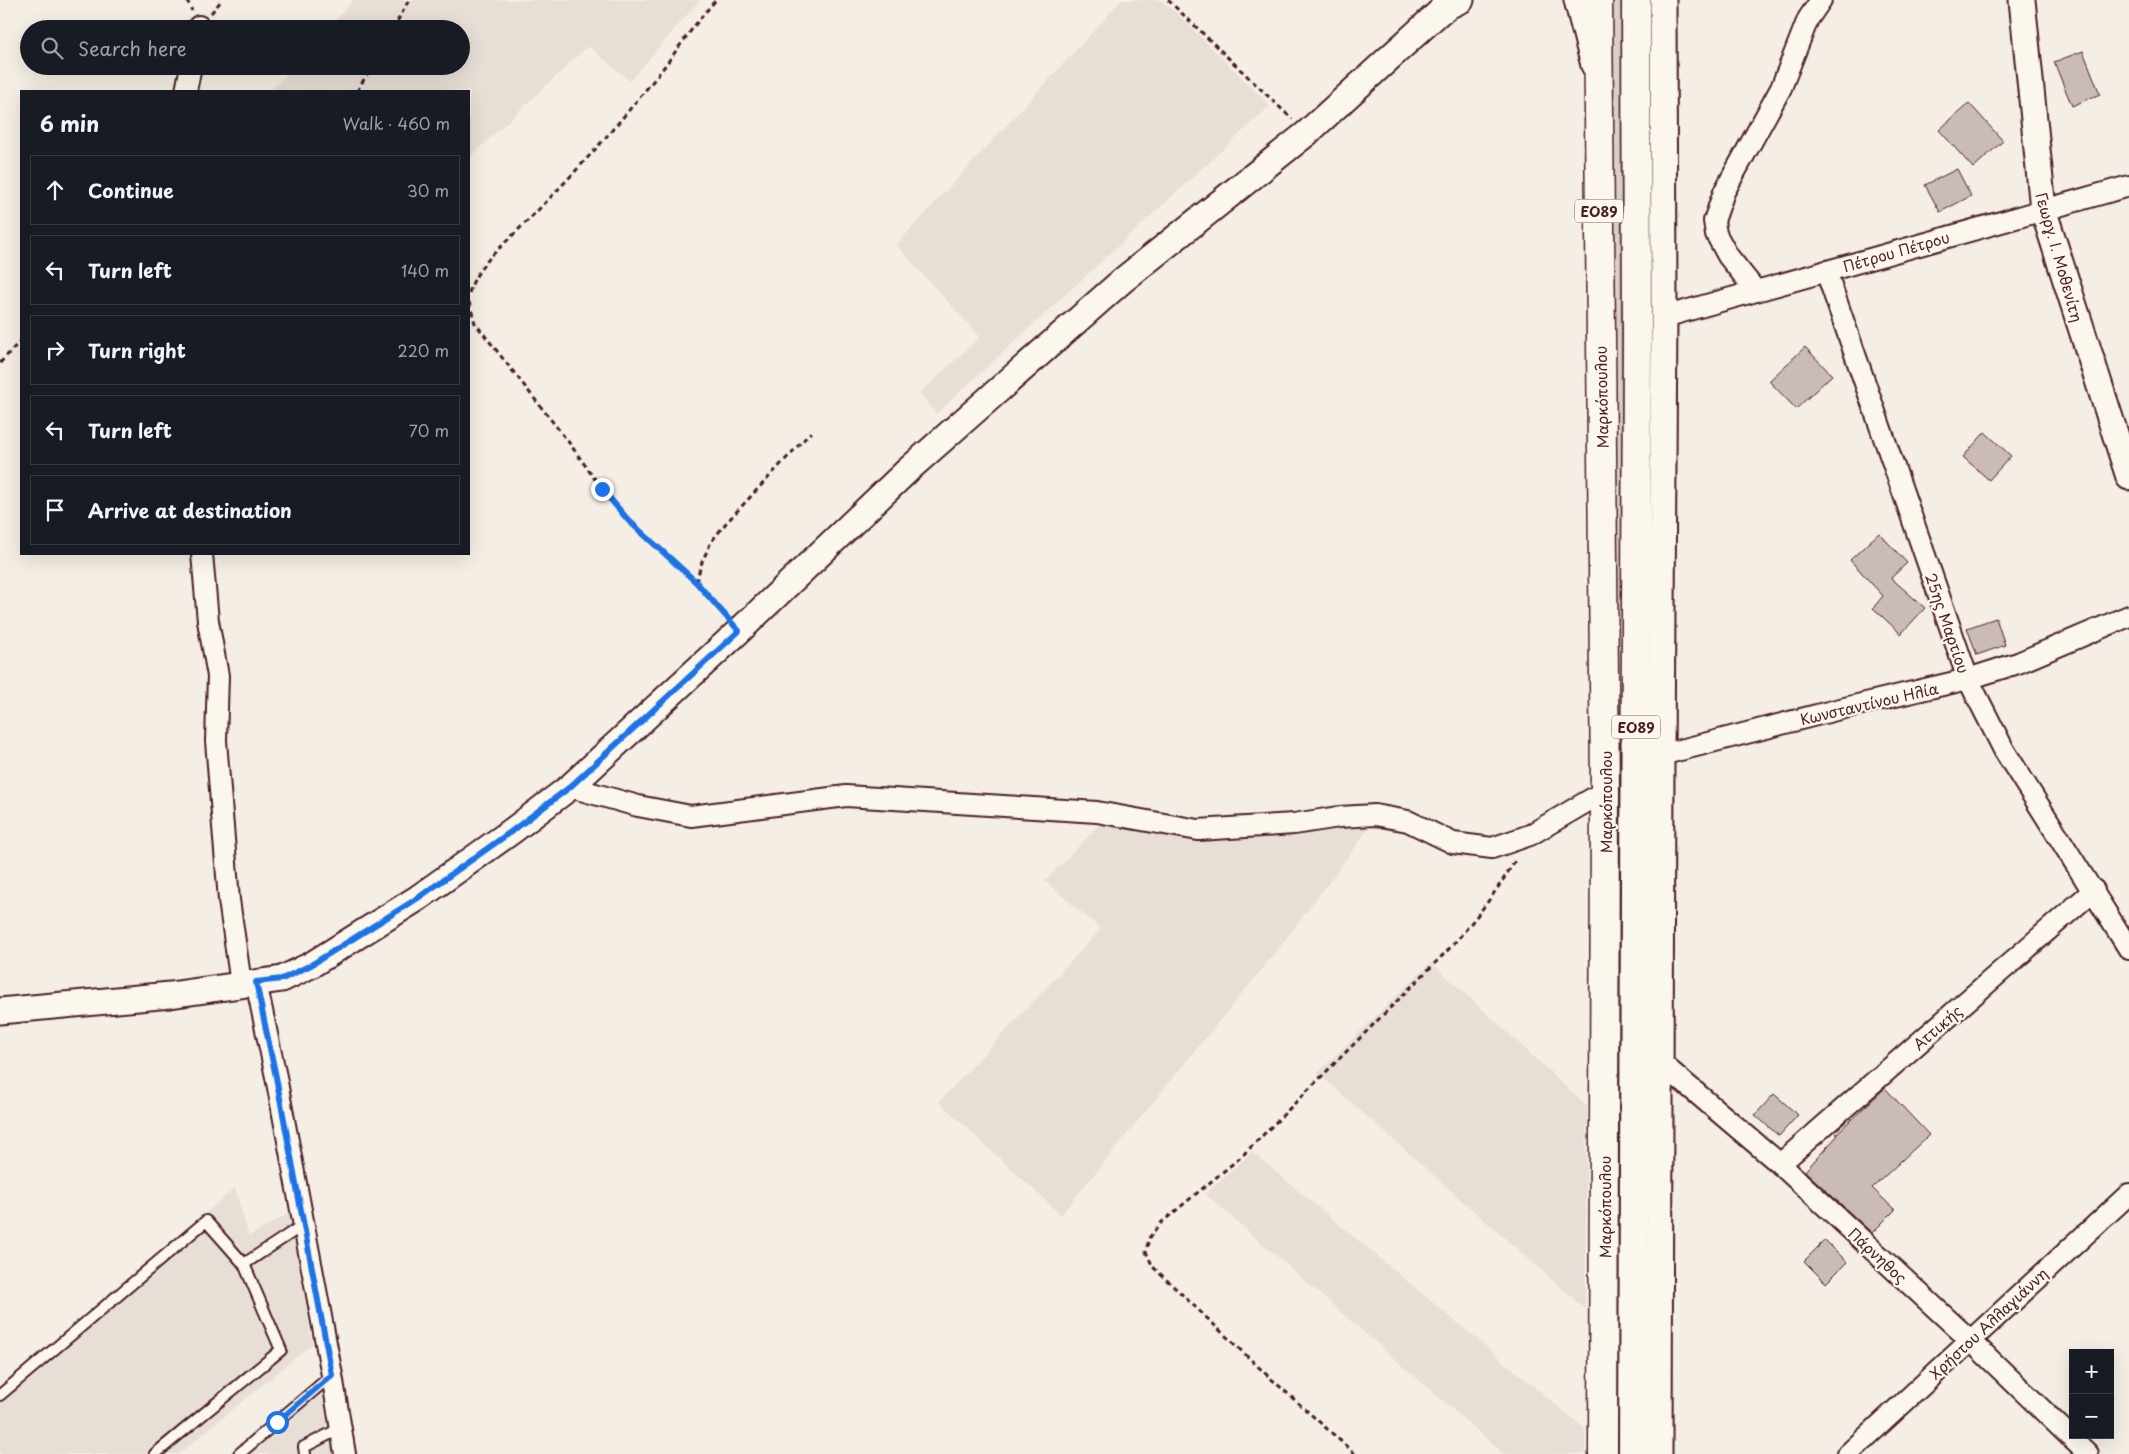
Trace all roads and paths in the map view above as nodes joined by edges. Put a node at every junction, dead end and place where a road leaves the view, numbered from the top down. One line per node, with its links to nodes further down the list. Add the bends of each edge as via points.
1 (409, 0): 11 (path)
2 (716, 0): 21 (path, via 632,108 563,186 485,263 472,281)
3 (1168, 0): 17 (path)
4 (1577, 0): 14 (street)
5 (1598, 0): 14 (highway, Μαρκόπουλου / ΕΟ89)
6 (1636, 0): 57 (highway, Μαρκόπουλου / ΕΟ89, via 1638,336)
7 (1663, 0): 24 (street)
8 (1821, 0): 22 (street, via 1808,19 1781,88 1724,192 1714,221 1716,234 1728,256)
9 (2022, 0): 19 (street, Γεωργ. Ι. Μοθενίτη)
10 (1452, 3): 17 (street)
11 (398, 20)
12 (189, 75): 15 (street)
13 (367, 75): 16 (path)
14 (1598, 79): 36 (highway, Μαρκόπουλου / ΕΟ89)
15 (186, 90)
16 (359, 90)
17 (1306, 133): 32 (street, via 1123,280 908,470)
18 (2129, 186): 19 (street, Πέτρου Πέτρου)
19 (2043, 209): 20 (street, Πέτρου Πέτρου); 28 (street, Γεωργ. Ι. Μοθενίτη)
20 (1826, 271): 22 (street, Πέτρου Πέτρου); 33 (street, 25ης Μαρτίου)
21 (470, 290)
22 (1756, 291): 24 (street, Πέτρου Πέτρου)
23 (470, 306): 30 (path, via 475,323 602,489 628,520)
24 (1664, 317): 34 (street)
25 (20, 341): 26 (path)
26 (0, 363)
27 (811, 432): 30 (path, via 716,536)
28 (2129, 478)
29 (202, 555): 40 (street, via 208,622 218,676 216,741 229,900)
30 (696, 582): 32 (path)
31 (2129, 616): 33 (street, Κωνσταντίνου Ηλία, via 2018,663)
32 (739, 631): 35 (street)
33 (1968, 679): 34 (street, Κωνσταντίνου Ηλία); 38 (street, 25ης Μαρτίου, via 2004,750)
34 (1661, 755): 42 (street)
35 (570, 787): 37 (street, via 638,806 691,816 846,796 1097,812 1198,830 1375,815 1408,821 1453,842 1492,848); 40 (street, via 418,898 311,965 282,979)
36 (1605, 791): 37 (street); 56 (highway, Μαρκόπουλου / ΕΟ89)
37 (1530, 835): 55 (path, via 1503,881 1448,950 1248,1150 1162,1222 1149,1238 1146,1252 1153,1267)
38 (2094, 890): 39 (street, 25ης Μαρτίου); 43 (street, Αττικής)
39 (2129, 949)
40 (248, 983): 41 (street, via 170,996); 45 (street, via 276,1077)
41 (0, 1011)
42 (1661, 1063): 43 (street, Πάρνηθος); 58 (street)
43 (1780, 1164): 47 (street, Πάρνηθος)
44 (2129, 1194): 47 (street, Χρήστου Αλλαγιάννη)
45 (303, 1225): 46 (lane); 48 (street)
46 (244, 1264): 49 (lane, via 206,1221); 51 (lane, via 281,1350)
47 (1970, 1340): 59 (street, Χρήστου Αλλαγιάννη); 60 (street, Πάρνηθος)
48 (332, 1375): 50 (street); 52 (lane)
49 (0, 1394)
50 (341, 1428): 53 (lane, via 304,1447); 54 (street)
51 (155, 1454)
52 (239, 1454)
53 (305, 1454)
54 (345, 1454)
55 (1354, 1454)
56 (1603, 1454)
57 (1633, 1454)
58 (1659, 1454)
59 (1848, 1454)
60 (2088, 1454)

